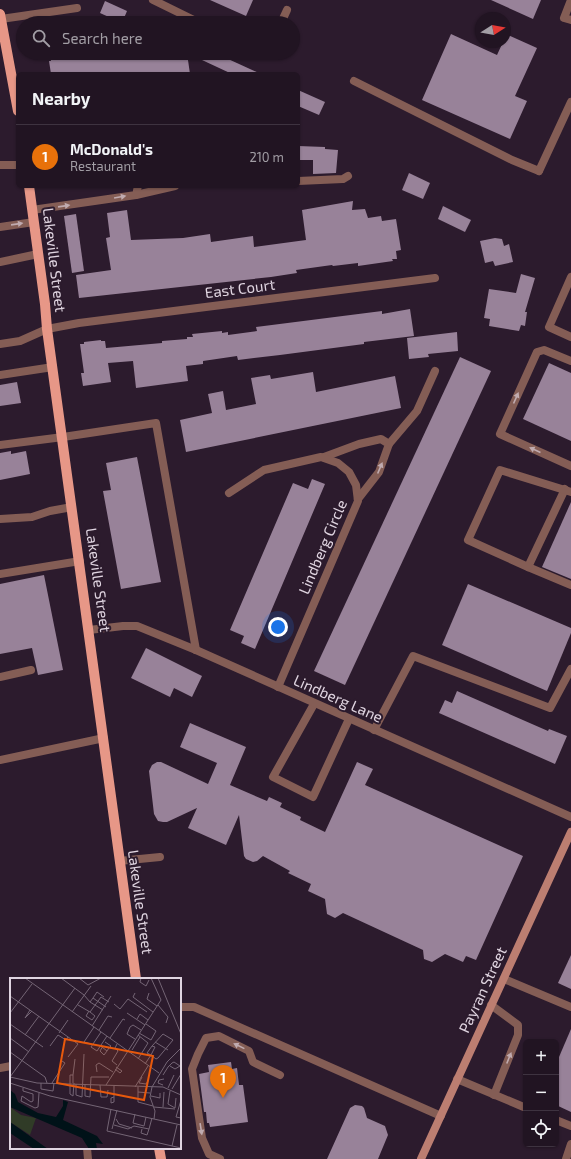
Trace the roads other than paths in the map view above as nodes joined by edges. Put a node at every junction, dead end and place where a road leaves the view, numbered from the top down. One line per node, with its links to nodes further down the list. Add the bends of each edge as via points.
1 (153, 0): 5 (street)
2 (571, 0): 8 (street, via 564,18)
3 (77, 8): 7 (street)
4 (287, 10): 6 (street)
5 (186, 16)
6 (284, 16)
7 (0, 17): 10 (main road)
8 (571, 20)
9 (354, 81): 11 (street, via 539,171)
10 (16, 101)
11 (571, 102)
12 (16, 164): 13 (street)
13 (0, 165)
14 (348, 176): 15 (street)
15 (300, 180)
16 (29, 188): 20 (main road, Lakeville Street)
17 (138, 188): 19 (street)
18 (166, 188): 19 (street)
19 (136, 195): 20 (street, one-way to 19)
20 (32, 210): 21 (main road, Lakeville Street)
21 (34, 222): 22 (street, one-way to 21); 23 (main road, Lakeville Street)
22 (0, 227)
23 (38, 254): 24 (street); 27 (main road, Lakeville Street)
24 (0, 262)
25 (571, 277): 28 (street, via 549,326)
26 (436, 278): 27 (street, East Court)
27 (48, 329): 29 (street, East Court, via 20,341); 31 (main road, Lakeville Street)
28 (571, 337)
29 (0, 344)
30 (571, 361): 38 (street, one-way to 30, via 500,434 537,352 544,350)
31 (53, 367): 33 (street); 34 (main road, Lakeville Street)
32 (435, 371): 35 (street, via 417,412)
33 (0, 375)
34 (62, 437): 36 (street); 42 (main road, Lakeville Street); 49 (street, via 156,422)
35 (389, 444): 37 (street, via 381,439 359,444); 41 (street, one-way to 35, via 379,472)
36 (0, 445)
37 (324, 458): 40 (street, via 264,470); 41 (street, Lindberg Circle, via 338,463 349,472 356,485)
38 (571, 466)
39 (568, 491): 45 (street); 45 (street, via 500,470 468,540)
40 (229, 493)
41 (358, 499): 53 (street, Lindberg Circle)
42 (72, 507): 43 (street, via 32,517); 44 (main road, Lakeville Street)
43 (0, 519)
44 (80, 561): 46 (street); 48 (main road, Lakeville Street)
45 (528, 567): 47 (street)
46 (0, 574)
47 (571, 585)
48 (90, 630): 49 (street, Lindberg Lane, via 137,626); 57 (main road, Lakeville Street)
49 (196, 650): 53 (street, Lindberg Lane)
50 (571, 669): 56 (street, via 550,708 413,656)
51 (31, 670): 52 (street)
52 (0, 677)
53 (278, 687): 54 (street, Lindberg Lane)
54 (314, 704): 55 (street, Lindberg Lane); 55 (street, via 274,777 313,797)
55 (349, 719): 56 (street, Lindberg Lane)
56 (374, 730): 59 (street, Lindberg Lane)
57 (104, 738): 58 (street); 62 (main road, Lakeville Street)
58 (0, 760)
59 (571, 817)
60 (571, 832): 64 (main road, Payran Street)
61 (160, 857): 62 (street)
62 (119, 861): 63 (main road, Lakeville Street)
63 (136, 978)
64 (504, 979): 65 (main road, Payran Street); 66 (street)
65 (491, 1006): 71 (main road, Payran Street); 72 (street, one-way to 65, via 518,1035 518,1025)
66 (571, 1007)
67 (181, 1008): 74 (street, via 194,1007)
68 (10, 1066): 69 (street)
69 (0, 1068)
70 (280, 1075): 82 (street, one-way to 82, via 253,1062 249,1051 219,1036 206,1038 192,1069 202,1138 209,1154)
71 (457, 1079): 72 (street); 74 (main road, Payran Street)
72 (494, 1095): 73 (street)
73 (523, 1107)
74 (441, 1116): 83 (main road, Payran Street)
75 (559, 1121): 76 (street)
76 (571, 1126)
77 (571, 1144): 84 (street)
78 (87, 1149): 80 (street)
79 (159, 1149): 81 (main road)
80 (88, 1159)
81 (161, 1159)
82 (220, 1159)
83 (421, 1159)
84 (566, 1159)

